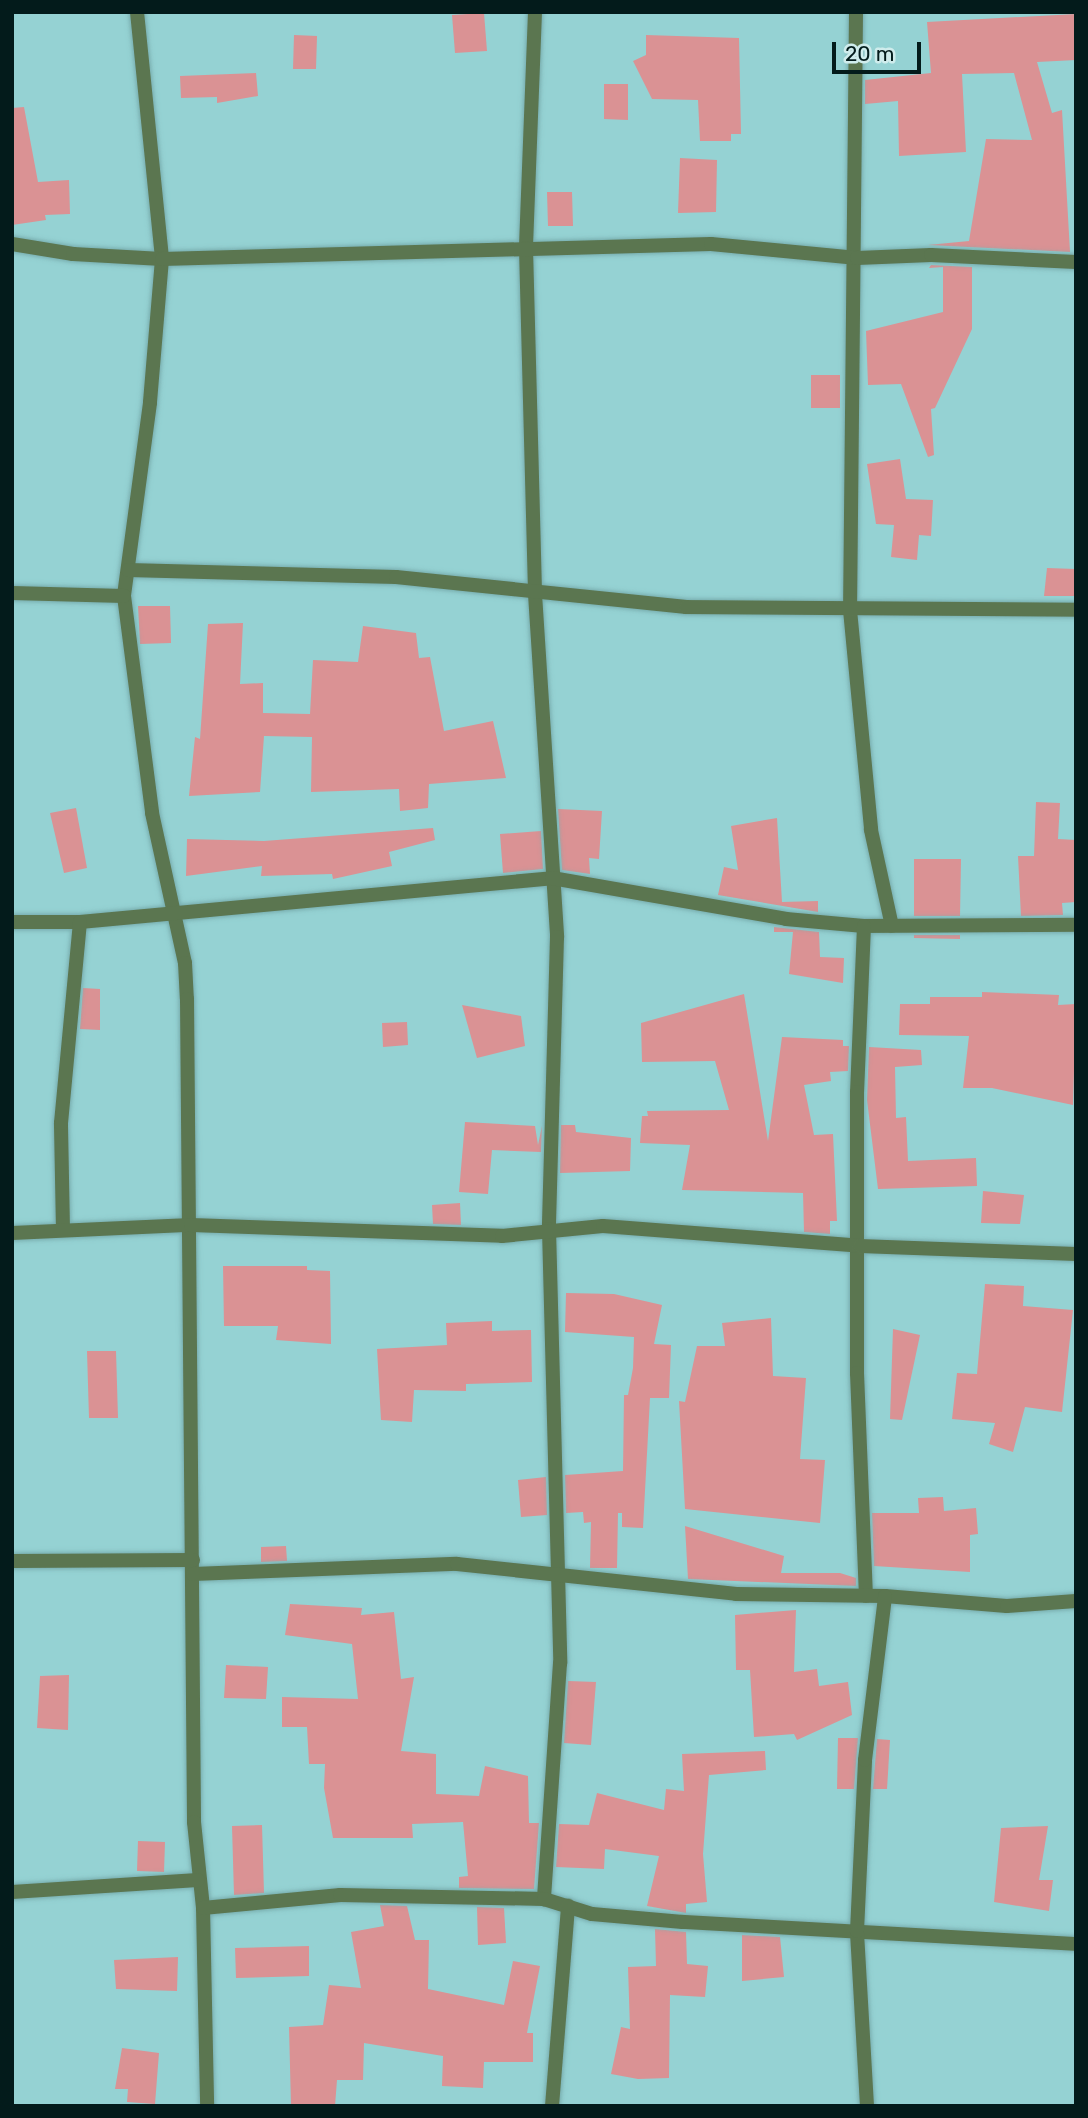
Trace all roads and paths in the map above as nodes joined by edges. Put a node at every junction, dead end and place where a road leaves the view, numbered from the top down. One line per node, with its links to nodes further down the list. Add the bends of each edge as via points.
1 (136, 12): 6 (street)
2 (535, 12): 5 (street)
3 (856, 12): 7 (street)
4 (12, 244): 6 (street, via 73,254)
5 (526, 248): 6 (street); 7 (street, via 711,244); 11 (street)
6 (162, 258): 9 (street, via 150,403)
7 (857, 258): 8 (street, via 931,255); 13 (street)
8 (1076, 262)
9 (128, 570): 11 (street, via 396,577); 12 (street)
10 (12, 593): 12 (street)
11 (535, 594): 13 (street, via 686,607); 15 (street)
12 (124, 596): 16 (street, via 152,813)
13 (850, 610): 14 (street); 21 (street, via 871,830)
14 (1076, 610)
15 (552, 878): 16 (street); 20 (street, via 786,919); 24 (street, via 557,937)
16 (174, 913): 18 (street); 22 (street, via 187,999)
17 (12, 922): 18 (street)
18 (80, 922): 23 (street, via 61,1124)
19 (1076, 925): 21 (street)
20 (864, 926): 21 (street); 26 (street, via 857,1092)
21 (892, 926)
22 (191, 1225): 23 (street); 24 (street, via 502,1236); 29 (street)
23 (64, 1230): 25 (street)
24 (549, 1230): 26 (street, via 603,1227); 30 (street)
25 (12, 1233)
26 (860, 1246): 27 (street); 31 (street, via 857,1373)
27 (1076, 1254)
28 (12, 1561): 29 (street)
29 (193, 1567): 30 (street, via 457,1564); 34 (street)
30 (559, 1578): 31 (street, via 736,1594); 36 (street, via 559,1676)
31 (866, 1596): 32 (street)
32 (885, 1596): 33 (street, via 993,1605); 39 (street, via 865,1760)
33 (1076, 1601)
34 (198, 1880): 35 (street); 38 (street)
35 (12, 1892)
36 (544, 1899): 37 (street); 38 (street, via 340,1895)
37 (568, 1906): 39 (street, via 592,1914 684,1922); 42 (street)
38 (203, 1908): 41 (street)
39 (857, 1931): 40 (street); 43 (street)
40 (1076, 1944)
41 (207, 2106)
42 (552, 2106)
43 (867, 2106)

